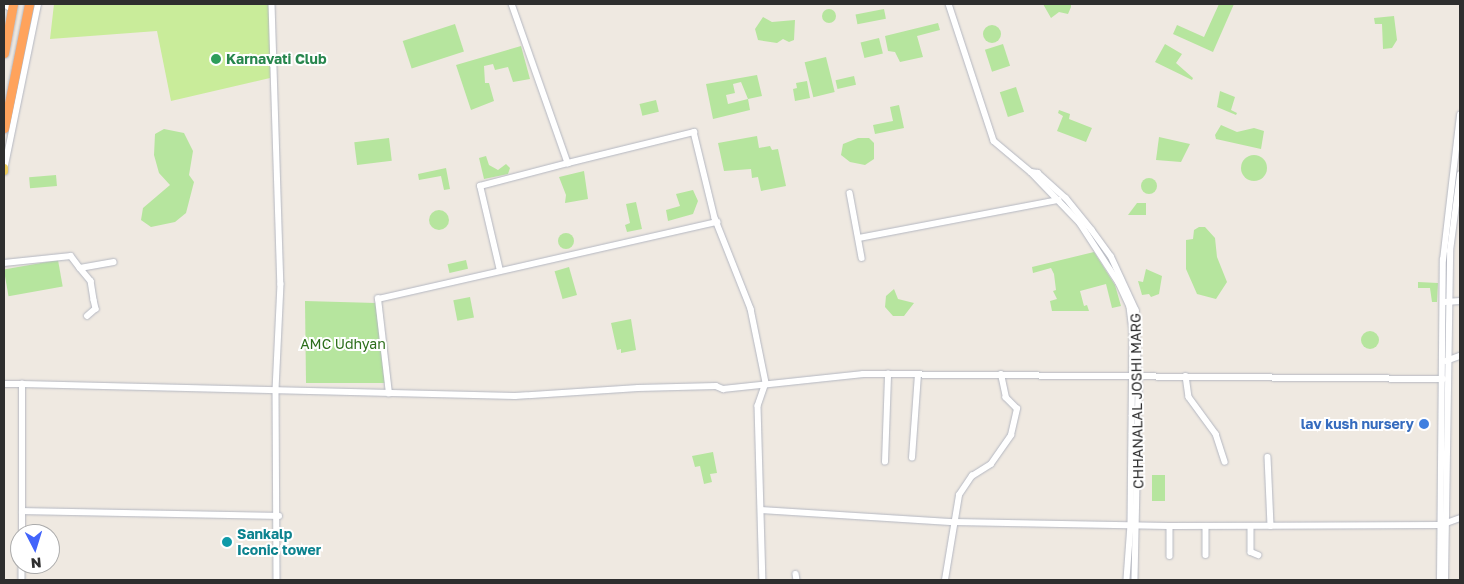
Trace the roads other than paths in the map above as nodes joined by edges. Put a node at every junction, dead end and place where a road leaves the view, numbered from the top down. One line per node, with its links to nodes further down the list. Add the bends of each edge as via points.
1 (29, 4): 9 (highway)
2 (38, 4): 11 (street)
3 (272, 4): 39 (street, via 281,284)
4 (512, 4): 10 (street)
5 (949, 4): 12 (street, CHHANALAL JOSHI MARG, via 992,137 999,148)
6 (10, 5): 7 (highway)
7 (4, 53)
8 (1460, 115): 24 (street, via 1442,260)
9 (4, 128)
10 (568, 163): 16 (street, via 694,132); 22 (street, via 480,186)
11 (4, 170)
12 (1031, 172): 15 (street, CHHANALAL JOSHI MARG); 25 (street, CHHANALAL JOSHI MARG, via 1038,173 1066,198 1092,230 1111,256)
13 (1460, 175): 24 (street)
14 (850, 193): 17 (street)
15 (1058, 200): 17 (street); 25 (street, CHHANALAL JOSHI MARG, via 1100,251)
16 (717, 222): 22 (street); 36 (street, via 751,310)
17 (859, 238): 18 (street)
18 (862, 258)
19 (113, 262): 21 (street)
20 (4, 263): 21 (street, via 71,256)
21 (80, 268): 26 (street, via 91,281 96,309)
22 (500, 271): 40 (street, via 378,299)
23 (1460, 301): 24 (street)
24 (1445, 302): 28 (street)
25 (1132, 306): 31 (street, CHHANALAL JOSHI MARG); 33 (street, CHHANALAL JOSHI MARG)
26 (88, 316)
27 (1460, 356): 28 (street)
28 (1446, 361): 35 (street); 52 (street)
29 (888, 374): 30 (street); 36 (street); 43 (street)
30 (918, 375): 32 (street); 42 (street)
31 (1132, 375): 32 (street); 33 (street); 51 (street, CHHANALAL JOSHI MARG)
32 (1001, 376): 49 (street, via 1006,398 1017,409 1011,435 991,464 972,476 959,495)
33 (1139, 376): 34 (street); 51 (street, CHHANALAL JOSHI MARG)
34 (1186, 376): 35 (street); 44 (street, via 1189,397 1216,434)
35 (1443, 379): 52 (street)
36 (766, 383): 40 (street, via 723,389 716,386 648,388 515,396); 45 (street, via 758,406)
37 (4, 384): 38 (street)
38 (22, 384): 39 (street); 46 (street)
39 (276, 389): 40 (street); 47 (street)
40 (389, 394)
41 (1268, 457): 56 (street)
42 (912, 458)
43 (885, 462)
44 (1225, 462)
45 (761, 510): 49 (street); 61 (street)
46 (22, 512): 47 (street); 50 (street)
47 (279, 516): 60 (street)
48 (1460, 518): 52 (street)
49 (954, 522): 51 (street); 62 (street)
50 (22, 524)
51 (1135, 525): 53 (street); 63 (street, CHHANALAL JOSHI MARG); 64 (street, CHHANALAL JOSHI MARG)
52 (1443, 525): 56 (street); 65 (street); 66 (street)
53 (1170, 526): 54 (street); 59 (street)
54 (1206, 526): 55 (street); 57 (street)
55 (1250, 526): 56 (street); 58 (street, via 1251,552)
56 (1271, 526)
57 (1206, 555)
58 (1258, 555)
59 (1170, 556)
60 (278, 580)
61 (763, 580)
62 (945, 580)
63 (1127, 580)
64 (1135, 580)
65 (1440, 580)
66 (1445, 580)

